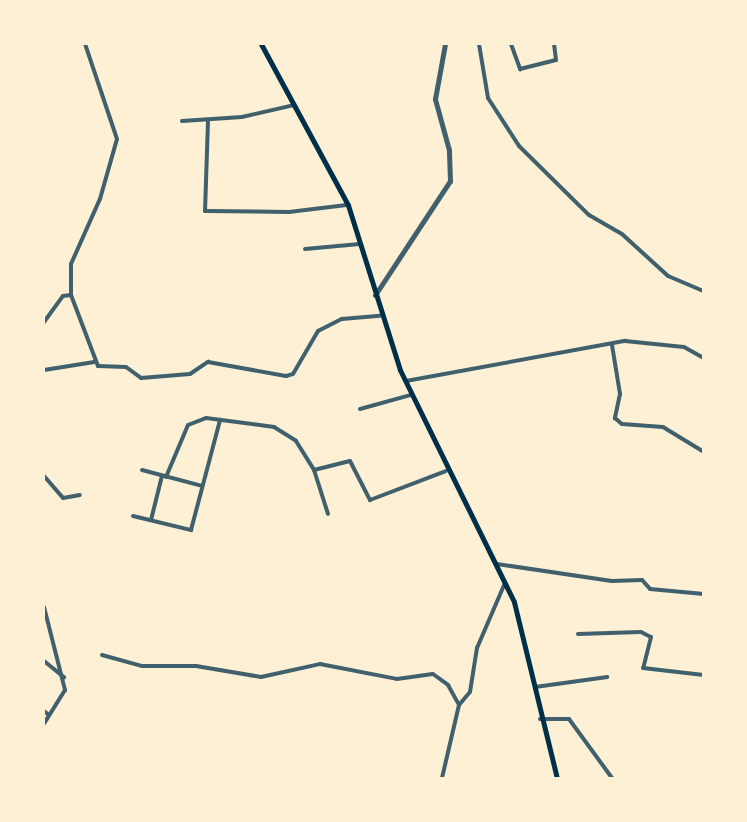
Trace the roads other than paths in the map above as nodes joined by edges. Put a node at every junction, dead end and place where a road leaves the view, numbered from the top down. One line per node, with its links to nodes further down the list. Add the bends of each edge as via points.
1 (85, 44): 15 (street, via 117,139 100,199 71,264)
2 (261, 44): 7 (main road)
3 (445, 44): 14 (street, via 435,99 449,150 450,181)
4 (479, 44): 13 (street, via 488,98 519,146 580,209 622,234 668,276)
5 (511, 44): 6 (street, via 520,69 556,60)
6 (554, 44)
7 (295, 105): 9 (street); 10 (main road)
8 (182, 121): 9 (street)
9 (208, 121): 10 (street, via 205,211 289,212)
10 (348, 205): 11 (main road)
11 (361, 244): 12 (street); 14 (main road)
12 (305, 249)
13 (704, 291)
14 (375, 295): 16 (main road)
15 (71, 296): 17 (street, via 63,296); 20 (street)
16 (380, 316): 20 (street, via 342,319 318,331 293,374 286,376 208,362 190,374 141,378 126,367); 22 (main road)
17 (44, 322)
18 (612, 345): 19 (street, via 655,342 684,347); 22 (street); 26 (street, via 620,394 615,418 622,424 663,427)
19 (704, 358)
20 (94, 362): 21 (street)
21 (44, 370)
22 (406, 381): 23 (main road)
23 (411, 395): 24 (street); 29 (main road)
24 (360, 409)
25 (220, 420): 28 (street, via 274,427 296,441); 31 (street, via 206,418 180,433); 32 (street)
26 (704, 452)
27 (142, 470): 31 (street)
28 (314, 470): 29 (street, via 350,460 370,500); 34 (street)
29 (446, 471): 37 (main road)
30 (44, 476): 33 (street, via 63,498)
31 (164, 476): 32 (street); 36 (street)
32 (202, 486): 36 (street, via 191,530)
33 (80, 495)
34 (328, 514)
35 (133, 516): 36 (street)
36 (151, 520)
37 (496, 564): 38 (main road); 39 (street, via 642,580 650,590)
38 (505, 583): 47 (main road, via 526,640); 48 (street, via 477,648 470,692)
39 (704, 594)
40 (44, 607): 46 (street)
41 (578, 634): 44 (street, via 641,632 651,637 643,668)
42 (102, 655): 48 (street, via 142,666 196,666 261,677 320,663 397,679 433,674 448,685)
43 (44, 661): 46 (street)
44 (704, 675)
45 (607, 677): 47 (street)
46 (65, 678): 50 (street, via 65,690)
47 (534, 687): 51 (main road)
48 (459, 705): 53 (street)
49 (44, 711): 50 (street)
50 (49, 716): 52 (street)
51 (540, 719): 54 (main road); 55 (street, via 569,719)
52 (44, 723)
53 (442, 778)
54 (556, 778)
55 (612, 778)

